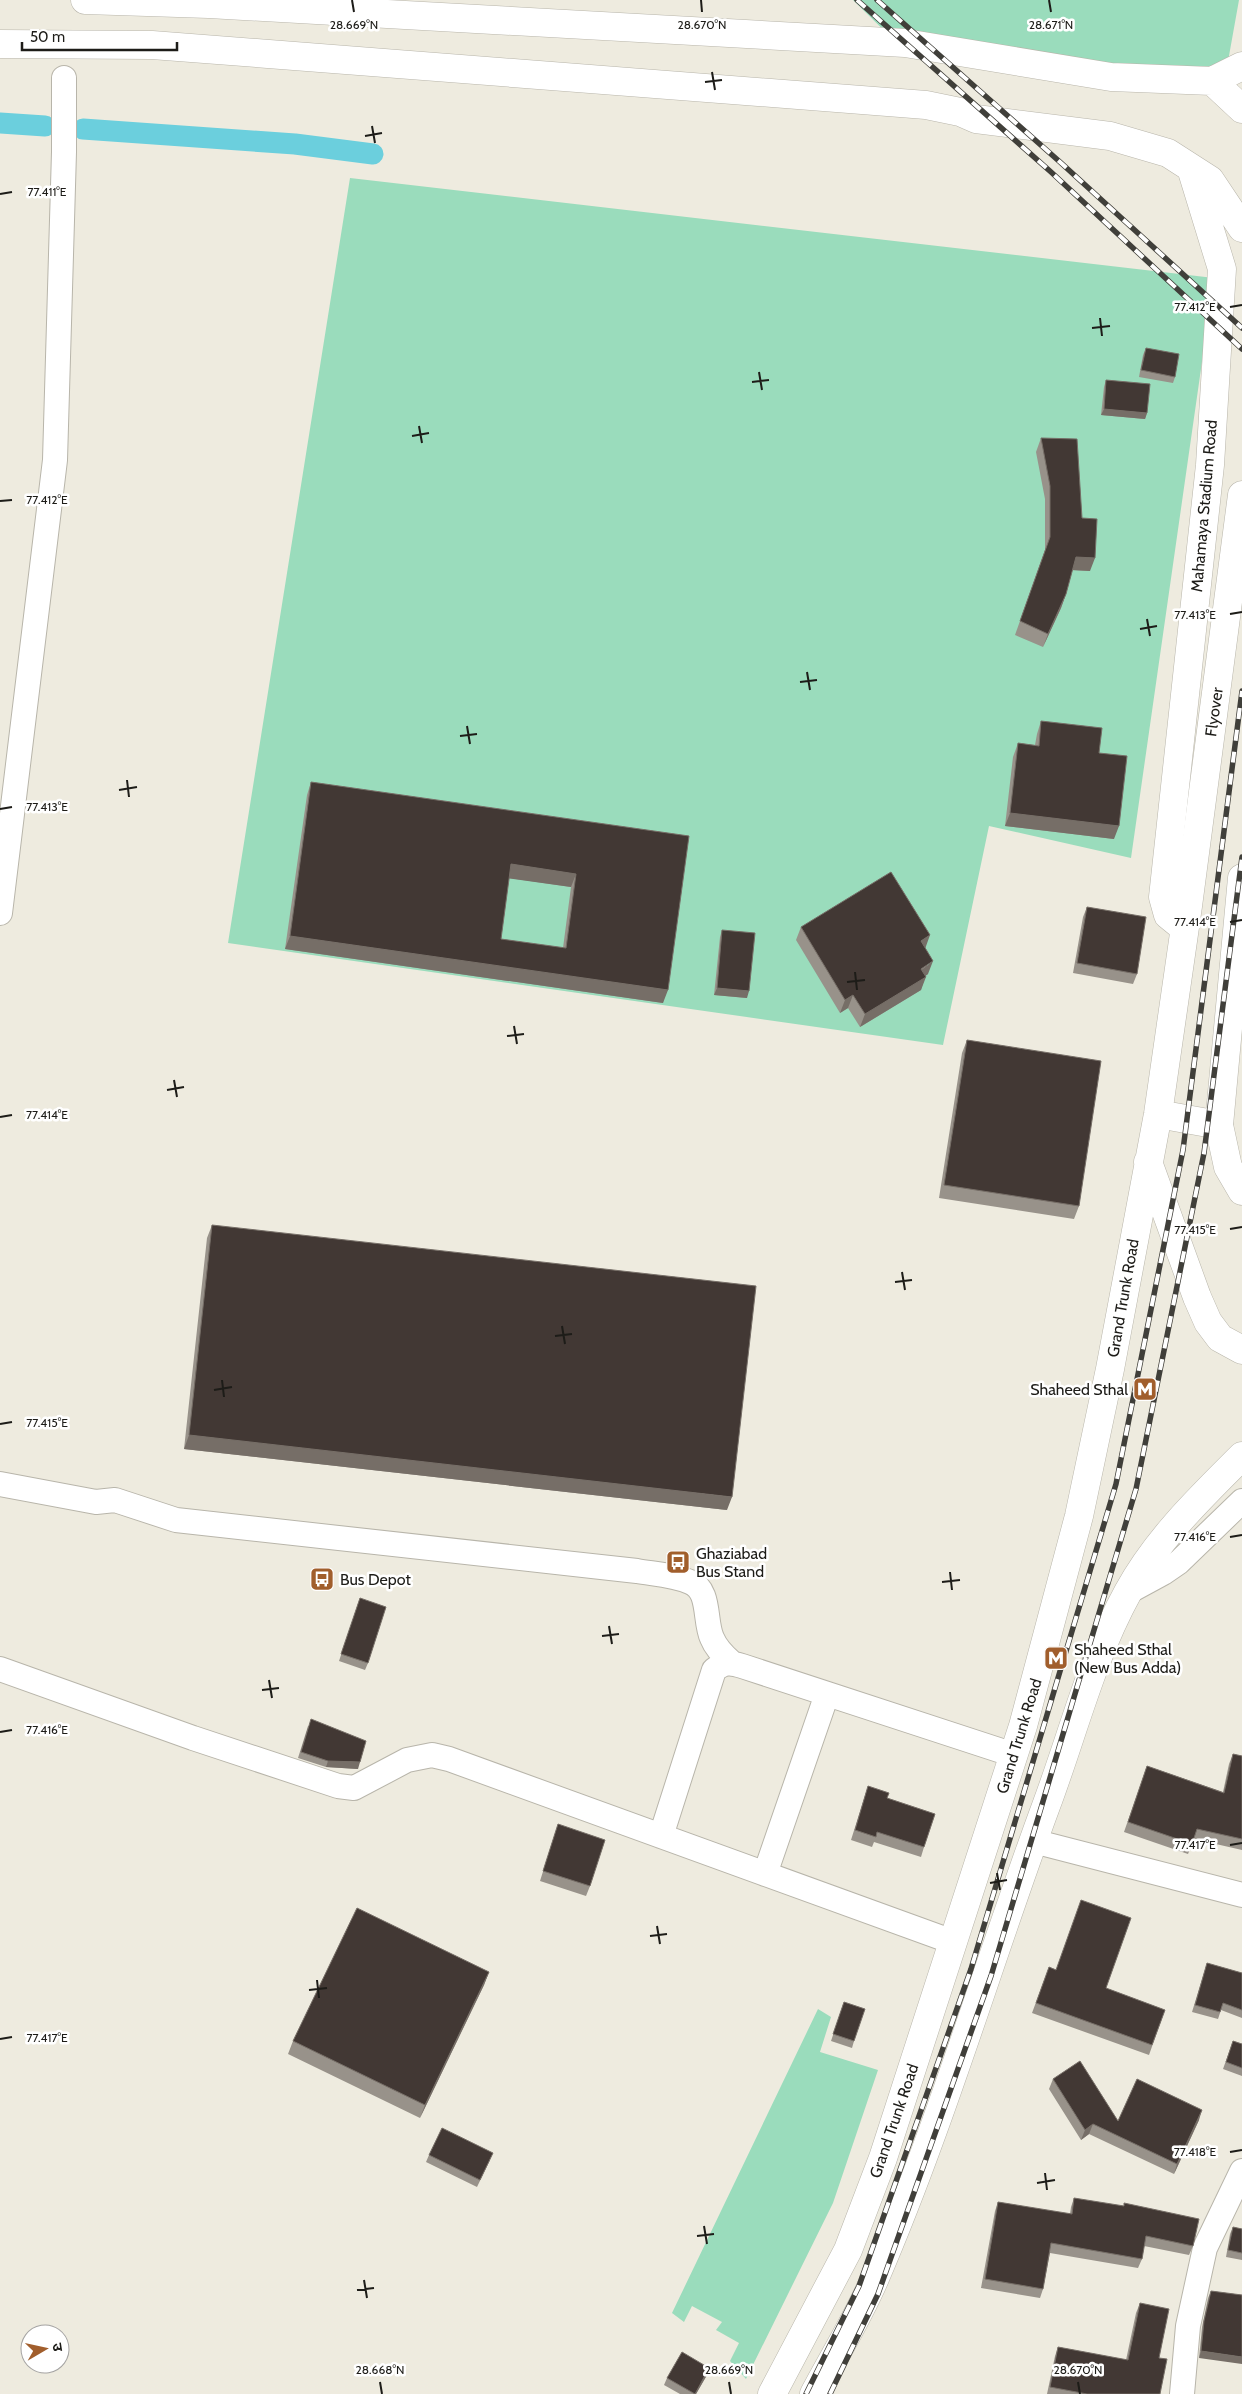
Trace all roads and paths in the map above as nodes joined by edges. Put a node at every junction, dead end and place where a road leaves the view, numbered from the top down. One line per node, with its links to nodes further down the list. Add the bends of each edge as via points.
1 (85, 0): 5 (main road, via 905,43 1111,77)
2 (0, 44): 7 (main road, via 152,45 926,105 976,119 1110,136 1168,152)
3 (1242, 66): 5 (main road)
4 (64, 78): 11 (street, via 55,460)
5 (1212, 81): 6 (main road)
6 (1242, 110)
7 (1191, 168): 8 (main road, via 1210,180); 12 (main road, Mahamaya Stadium Road, via 1222,269 1210,466 1163,897 1168,915)
8 (1242, 228)
9 (1242, 495): 12 (main road, Flyover)
10 (1242, 878): 14 (main road)
11 (0, 913)
12 (1186, 917): 13 (main road, Grand Trunk Road)
13 (1158, 1114): 14 (main road); 15 (main road, Grand Trunk Road)
14 (1219, 1125): 16 (main road, via 1228,1167)
15 (1148, 1162): 17 (main road, via 1208,1322 1220,1338); 25 (main road, Grand Trunk Road, via 1079,1516)
16 (1242, 1191)
17 (1242, 1350)
18 (1242, 1456): 21 (main road, via 1173,1526)
19 (0, 1484): 22 (street, via 96,1502 115,1500 176,1520 636,1571 691,1582 700,1589 711,1637)
20 (1242, 1501): 21 (street, via 1179,1562)
21 (1128, 1592): 27 (main road, via 1091,1671 1065,1756)
22 (731, 1662): 24 (street); 26 (street, via 714,1670)
23 (0, 1669): 26 (street, via 338,1786 354,1788 407,1760 432,1755)
24 (827, 1694): 25 (street); 28 (street)
25 (1014, 1755): 30 (main road, Grand Trunk Road)
26 (661, 1836): 28 (street)
27 (1033, 1841): 29 (street); 33 (main road, via 931,2133)
28 (765, 1874): 30 (street)
29 (1242, 1895)
30 (953, 1942): 32 (main road, Grand Trunk Road, via 883,2158)
31 (1242, 2171): 36 (street, via 1205,2248 1188,2326)
32 (848, 2250): 33 (main road); 34 (main road, Grand Trunk Road)
33 (879, 2266): 35 (main road)
34 (772, 2394)
35 (814, 2394)
36 (1182, 2394)

